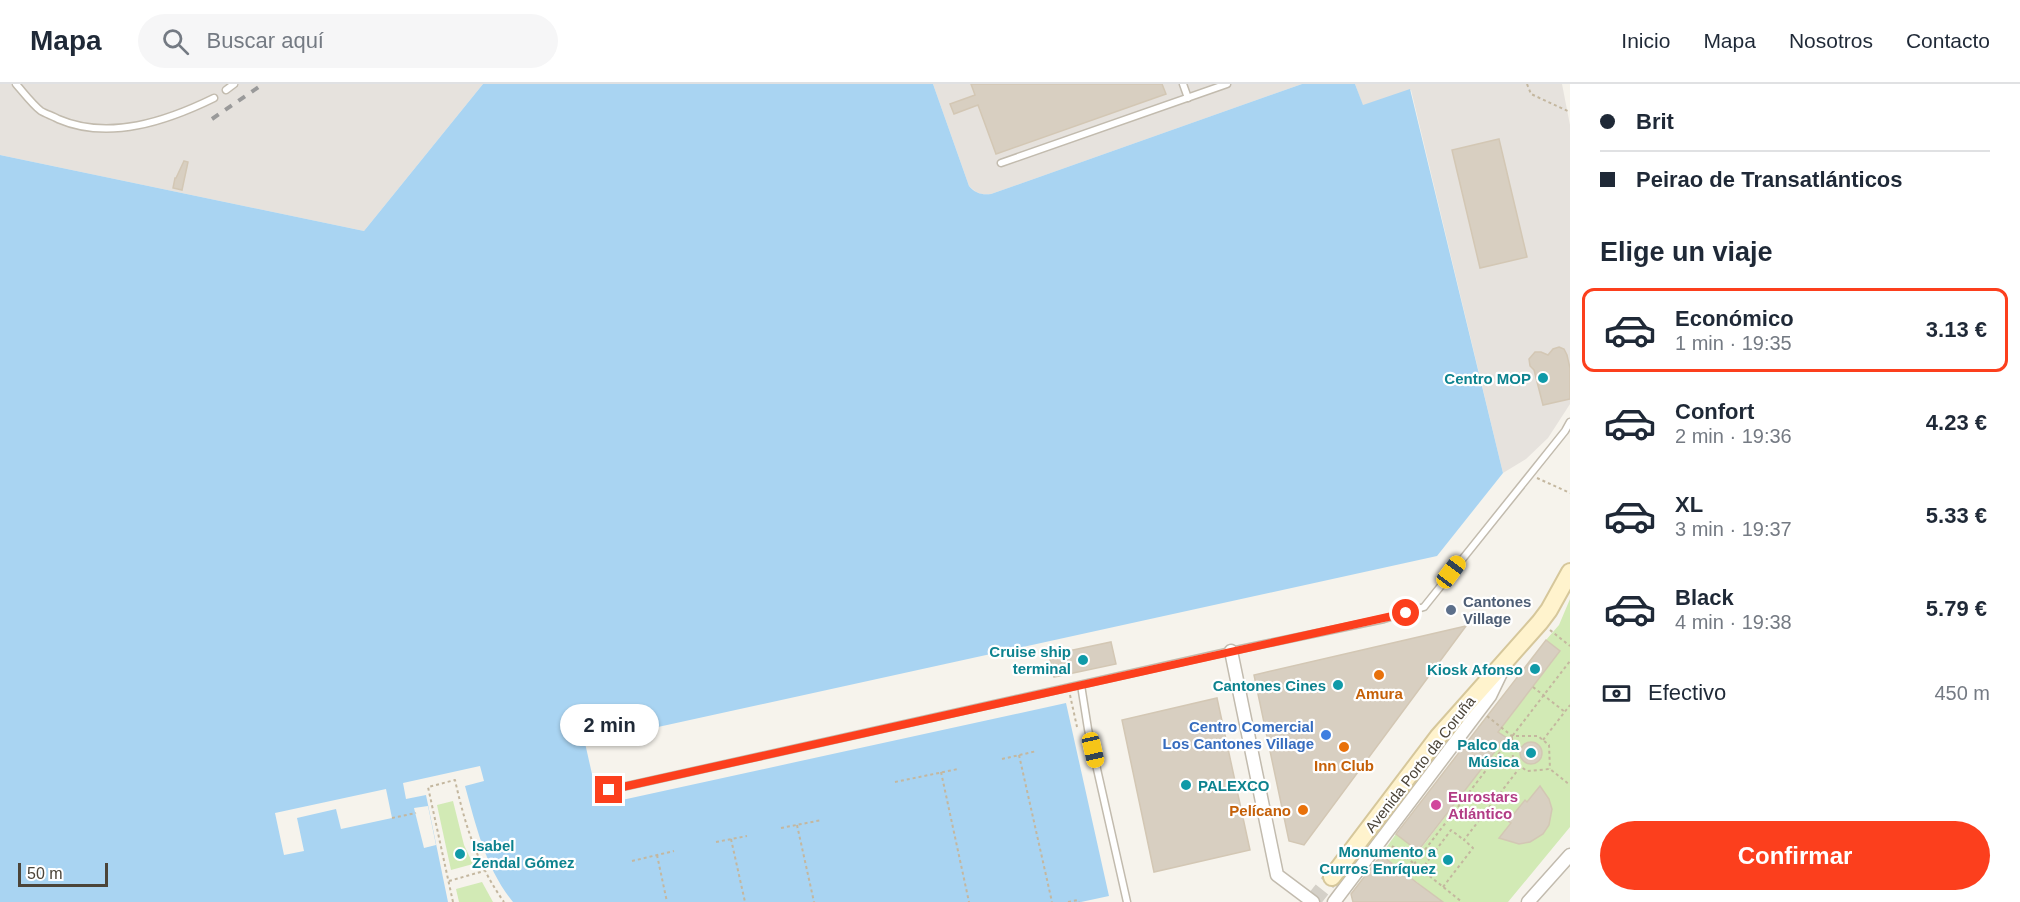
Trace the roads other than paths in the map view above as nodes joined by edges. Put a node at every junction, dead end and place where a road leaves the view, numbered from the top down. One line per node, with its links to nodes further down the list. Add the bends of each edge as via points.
1 (16, 84): 6 (lane, via 41,111 71,125 99,129 168,118)
2 (234, 84): 5 (lane)
3 (1183, 84): 7 (lane)
4 (1227, 84): 7 (lane)
5 (226, 90)
6 (214, 98)
7 (1188, 98): 8 (lane)
8 (1001, 163)
9 (1570, 422): 11 (lane, via 1424,607)
10 (1570, 572): 12 (main road, Avenida Porto da Coruña, via 1549,610)
11 (1231, 651): 13 (lane); 18 (street, via 1277,875)
12 (1511, 654): 16 (main road, Avenida Porto da Coruña, via 1438,737); 19 (street, Avenida Porto da Coruña, via 1490,696)
13 (1081, 685): 14 (lane); 17 (lane)
14 (609, 790)
15 (1570, 855): 20 (street)
16 (1332, 877)
17 (1127, 902)
18 (1313, 902)
19 (1334, 902)
20 (1528, 902)

